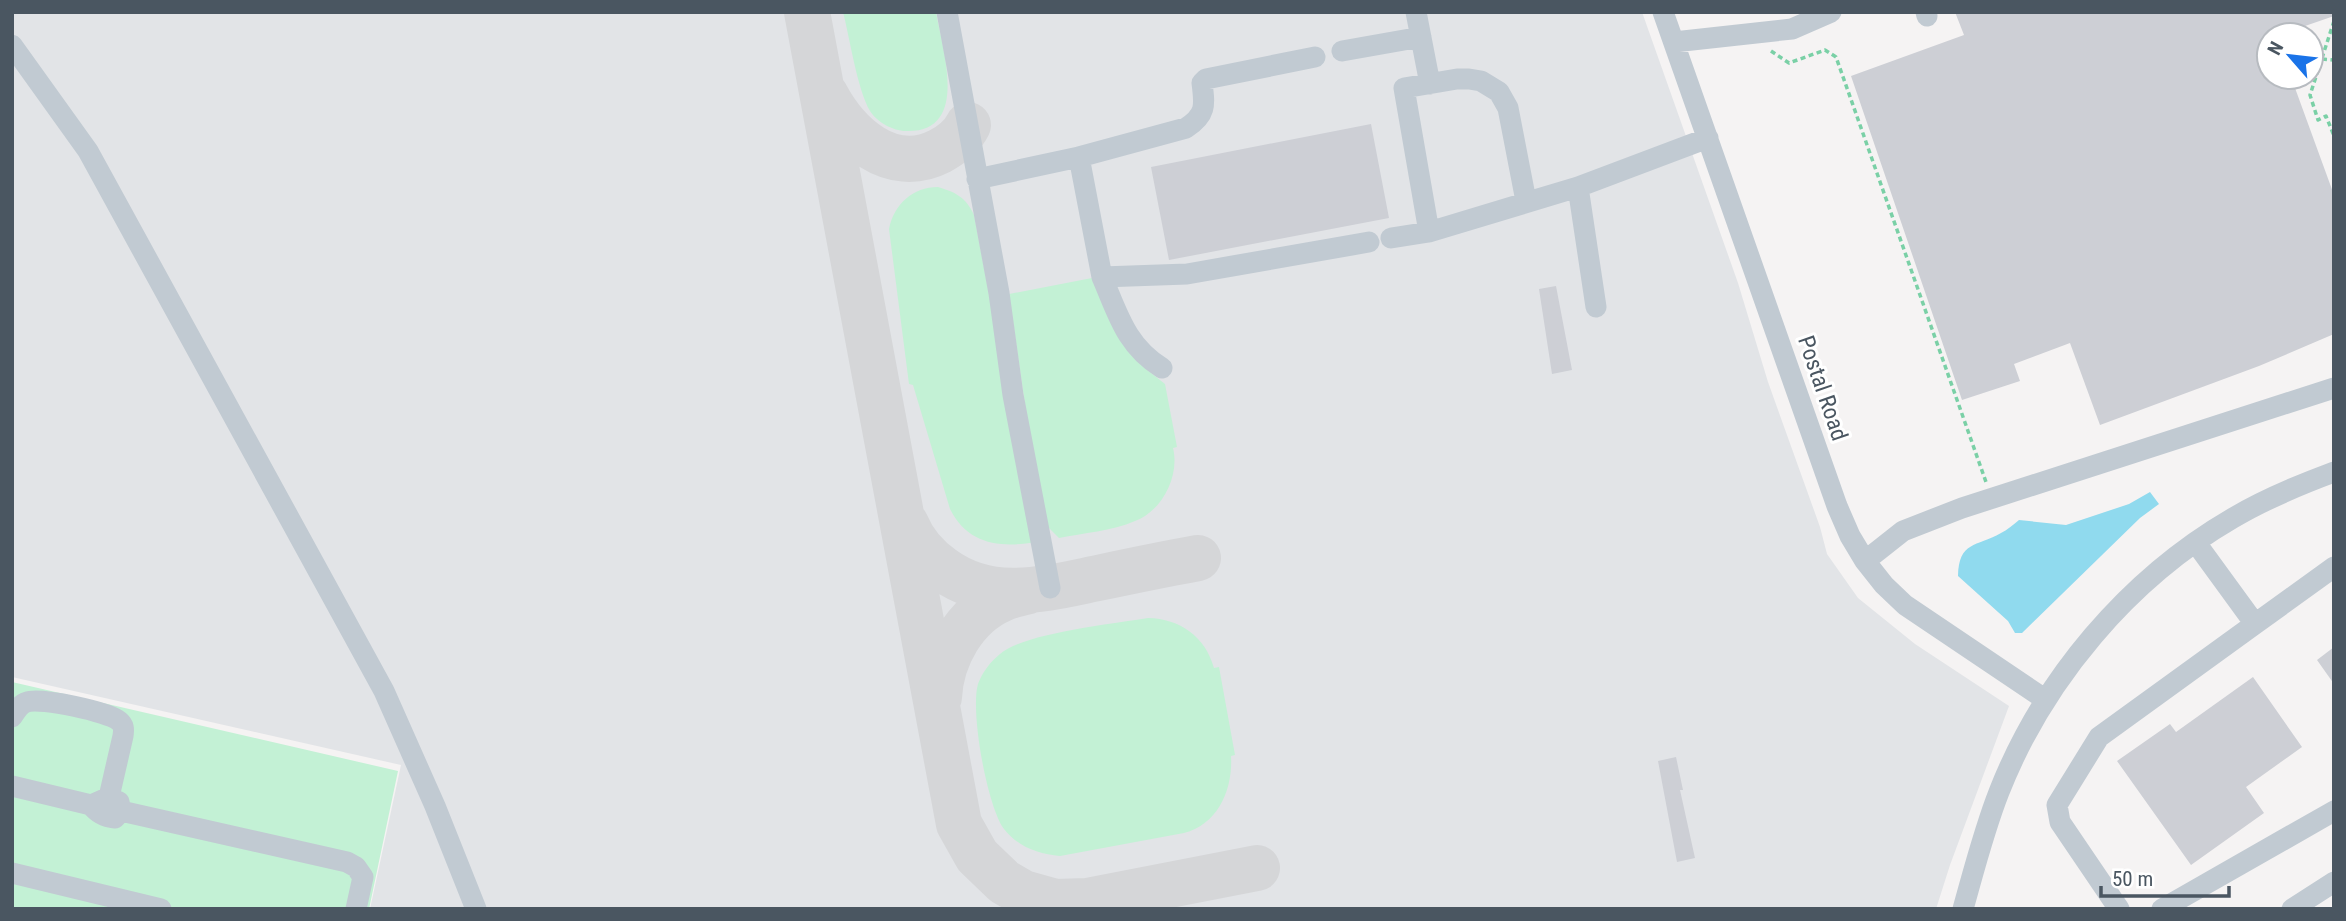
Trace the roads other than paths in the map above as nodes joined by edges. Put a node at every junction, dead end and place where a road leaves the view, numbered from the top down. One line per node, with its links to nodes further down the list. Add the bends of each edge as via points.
1 (947, 12): 13 (street)
2 (1416, 12): 5 (street)
3 (1663, 12): 6 (street, Postal Road)
4 (1831, 12): 6 (street, via 1793,29)
5 (1421, 37): 8 (street); 10 (street)
6 (1674, 42): 11 (street, Postal Road)
7 (12, 45): 39 (street, via 88,150 384,691)
8 (1342, 51)
9 (1315, 57): 12 (street, via 1206,79 1199,119 1186,128)
10 (1430, 84): 15 (street, via 1469,79 1499,92 1508,108); 16 (street, via 1404,89)
11 (1708, 138): 14 (street); 25 (street, Postal Road, via 1837,506)
12 (1079, 157): 13 (street); 19 (street)
13 (977, 179): 27 (street)
14 (1578, 187): 15 (street); 20 (street)
15 (1526, 201): 16 (street)
16 (1429, 232): 17 (street)
17 (1391, 238)
18 (1369, 242): 19 (street, via 1187,274)
19 (1102, 277): 21 (street, via 1129,339)
20 (1596, 307)
21 (1162, 368)
22 (2334, 387): 25 (street, via 1991,497 1903,531)
23 (2334, 471): 24 (street, via 2281,493)
24 (2196, 543): 28 (street); 29 (street, via 2115,612)
25 (1865, 561): 29 (street, Postal Road, via 1905,605)
26 (2334, 567): 28 (street)
27 (1051, 588)
28 (2255, 624): 40 (street, via 2099,737 2057,805 2060,822)
29 (2046, 700): 36 (street, via 1999,791)
30 (12, 717): 32 (street, via 20,705 38,700 117,719 124,730)
31 (12, 786): 32 (street)
32 (107, 805): 38 (street, via 347,862 363,877)
33 (2334, 811): 41 (street)
34 (12, 873): 37 (street)
35 (2334, 882): 42 (street)
36 (1965, 908)
37 (161, 909)
38 (356, 909)
39 (476, 909)
40 (2119, 909)
41 (2162, 909)
42 (2292, 909)

